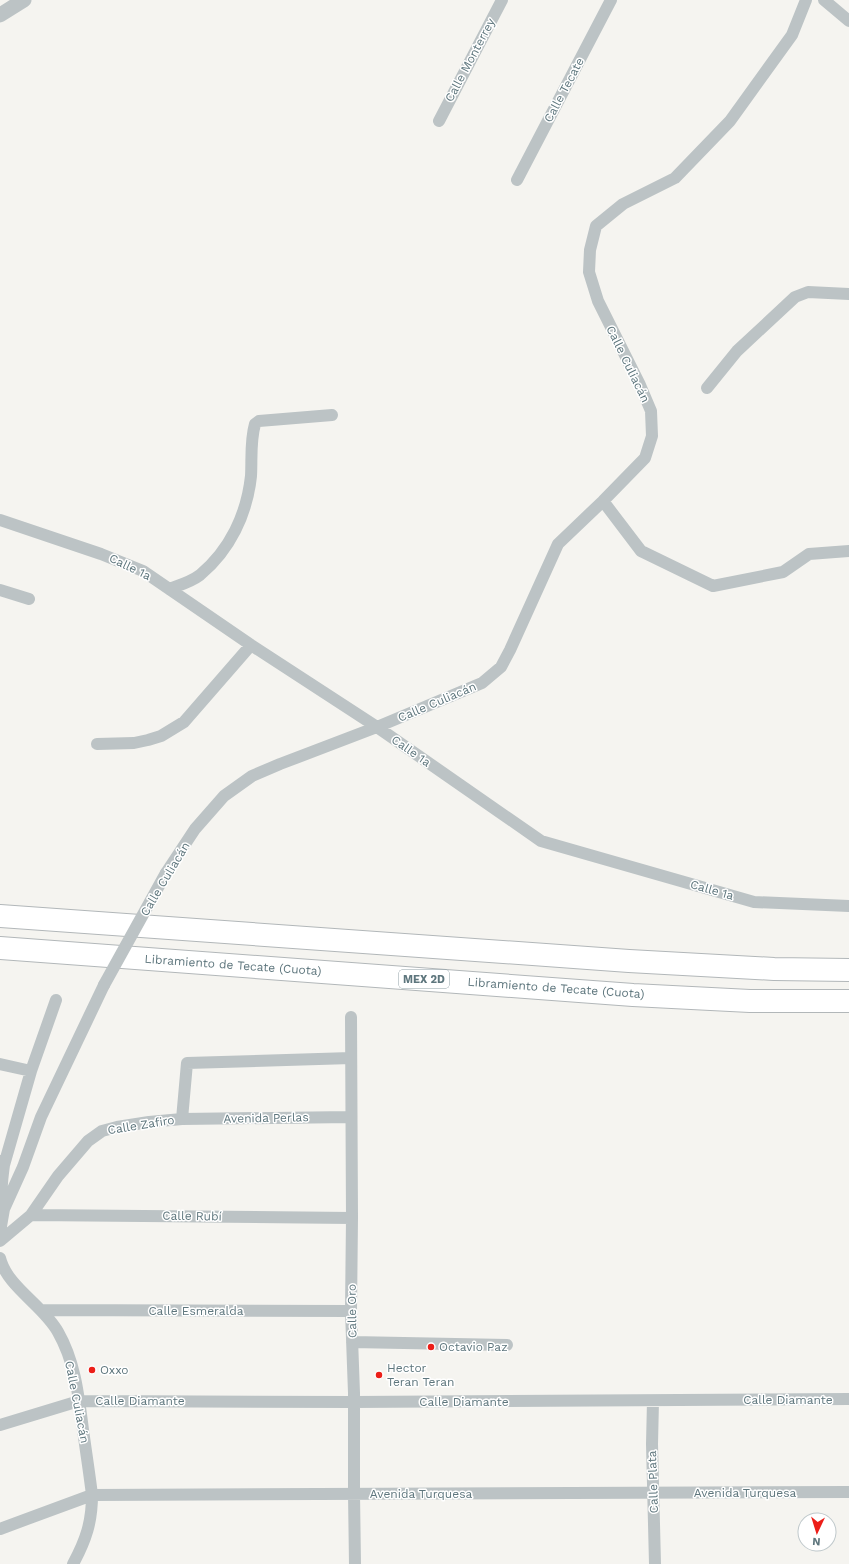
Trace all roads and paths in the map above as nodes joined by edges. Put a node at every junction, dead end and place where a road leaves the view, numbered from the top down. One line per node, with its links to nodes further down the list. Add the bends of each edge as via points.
1 (24, 0): 6 (street)
2 (502, 0): 8 (street, Calle Monterrey)
3 (611, 0): 9 (street, Calle Tecate)
4 (806, 0): 13 (street, Calle Culiacán, via 792,36 730,121 675,178 623,204 596,226 590,250 590,272 598,301 651,411 652,436 645,458)
5 (824, 0): 7 (street)
6 (0, 15)
7 (849, 21)
8 (439, 121)
9 (517, 180)
10 (849, 294): 11 (street, via 808,292 795,297 737,351)
11 (707, 388)
12 (332, 415): 16 (street, via 259,421 255,424 251,477 243,514 236,531 199,575 185,584)
13 (603, 502): 15 (street, via 641,551 714,586 783,572 809,554); 20 (street, Calle Culiacán, via 558,544 501,667 482,683)
14 (0, 520): 16 (street, Calle 1a, via 143,571)
15 (849, 551)
16 (169, 589): 19 (street, Calle 1a)
17 (0, 590): 18 (street)
18 (28, 599)
19 (251, 645): 20 (street, Calle 1a); 21 (street, via 184,722 161,736 148,740)
20 (377, 727): 22 (street, Calle 1a, via 541,841 754,902); 35 (street, Calle Culiacán, bridge, via 252,776 224,796 195,829 166,873 104,985 41,1117)
21 (97, 744)
22 (849, 906)
23 (0, 916): 25 (highway, via 629,961 774,969)
24 (0, 948): 27 (highway, Libramiento de Tecate (Cuota) / MEX 2D, via 633,995)
25 (849, 970)
26 (56, 1000): 31 (street)
27 (849, 1001)
28 (351, 1017): 29 (street, Calle Oro)
29 (351, 1058): 32 (street, Calle Oro); 33 (street, Calle Zafiro, via 187,1063)
30 (0, 1064): 31 (street)
31 (31, 1071): 34 (street)
32 (351, 1117): 33 (street, Avenida Perlas); 37 (street, Calle Oro)
33 (182, 1119): 36 (street, Calle Zafiro, via 102,1131 88,1141 58,1176)
34 (2, 1163): 35 (street, via 1,1201)
35 (4, 1209): 38 (street, Calle Culiacán)
36 (31, 1215): 37 (street, Calle Rubí); 39 (street, Calle Zafiro)
37 (352, 1218): 42 (street, Calle Oro)
38 (0, 1232)
39 (0, 1241)
40 (0, 1258): 41 (street, Calle Culiacán, via 11,1279)
41 (41, 1310): 42 (street, Calle Esmeralda); 46 (street, Calle Culiacán, via 57,1330 66,1349 74,1369)
42 (351, 1311): 43 (street, Calle Oro)
43 (352, 1342): 44 (street); 48 (street, Calle Oro)
44 (506, 1345)
45 (849, 1399): 47 (street, Calle Diamante)
46 (79, 1401): 48 (street, Calle Diamante); 49 (street, Calle Diamante); 53 (street, Calle Culiacán)
47 (653, 1401): 48 (street, Calle Diamante); 52 (street, Calle Plata)
48 (354, 1402): 51 (street, Calle Oro)
49 (0, 1425)
50 (849, 1492): 52 (street, Avenida Turquesa)
51 (354, 1494): 52 (street, Avenida Turquesa); 53 (street, Avenida Turquesa); 56 (street, Calle Oro)
52 (654, 1494): 57 (street, Calle Plata)
53 (92, 1495): 54 (street, Avenida Turquesa); 55 (street, Calle Culiacán, via 92,1515)
54 (0, 1529)
55 (73, 1564)
56 (355, 1564)
57 (655, 1564)

